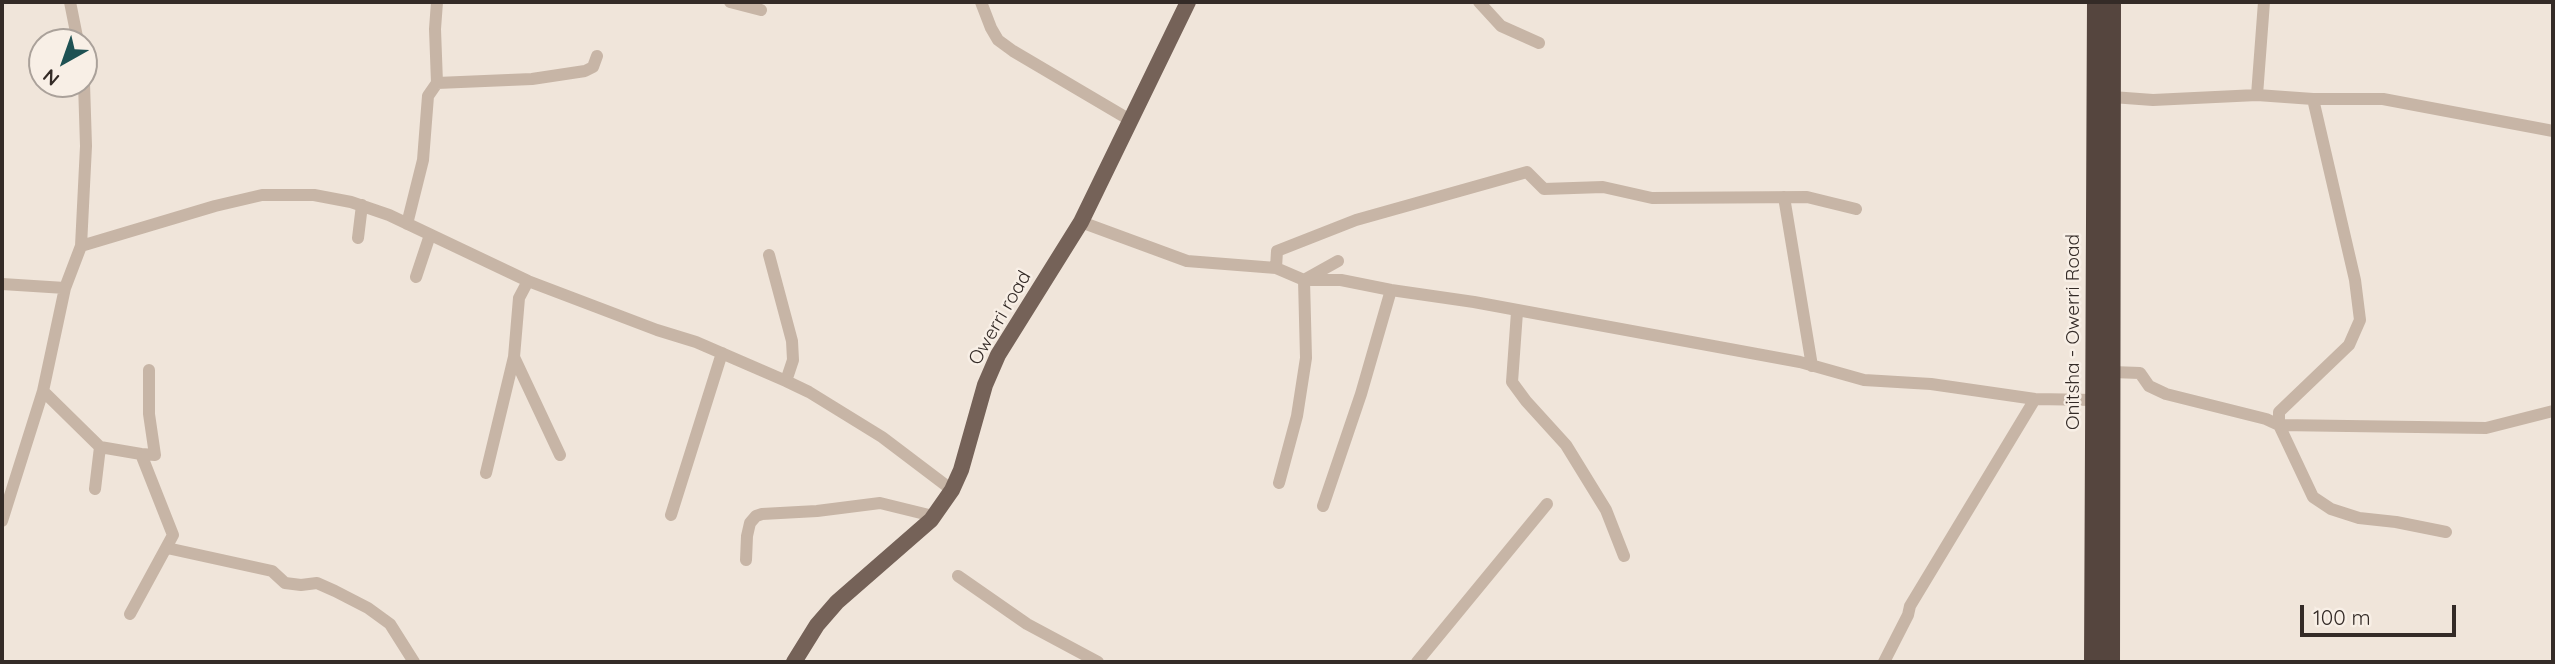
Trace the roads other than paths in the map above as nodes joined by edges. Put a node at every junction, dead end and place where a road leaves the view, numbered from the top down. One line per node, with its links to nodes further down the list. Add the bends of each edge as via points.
1 (70, 2): 11 (street)
2 (437, 2): 14 (street)
3 (730, 2): 10 (street)
4 (981, 2): 19 (street, via 999,40)
5 (1188, 2): 19 (main road, Owerri road)
6 (1479, 2): 12 (street, via 1501,26)
7 (2096, 2): 47 (highway, Onitsha - Owerri Road)
8 (2112, 2): 16 (highway, Onitsha - Owerri Road)
9 (2264, 2): 15 (street)
10 (761, 10)
11 (75, 28)
12 (1539, 43)
13 (597, 56): 14 (street, via 586,71 532,79)
14 (437, 83): 25 (street, via 428,96 424,160)
15 (2257, 95): 16 (street, via 2153,100); 18 (street)
16 (2112, 97): 43 (highway, Onitsha - Owerri Road)
17 (84, 98): 28 (street)
18 (2314, 99): 20 (street, via 2383,99); 49 (street, via 2360,320 2349,345 2279,412)
19 (1129, 120): 24 (main road, Owerri road)
20 (2553, 131)
21 (1784, 197): 23 (street, via 1807,197); 31 (street, via 1652,198 1603,187 1544,189 1527,172 1356,220 1277,251); 41 (street)
22 (362, 205): 25 (street); 27 (street); 28 (street, via 314,195 262,195)
23 (1856, 209)
24 (1081, 222): 31 (street, via 1187,261); 57 (main road, Owerri road, via 998,355)
25 (407, 224): 26 (street)
26 (430, 235): 32 (street); 34 (street)
27 (358, 238)
28 (81, 246): 36 (street)
29 (769, 255): 44 (street, via 792,341 793,360)
30 (1338, 261): 33 (street)
31 (1276, 268): 33 (street)
32 (416, 277)
33 (1304, 280): 37 (street, via 1341,279); 54 (street, via 1306,358)
34 (528, 281): 39 (street); 40 (street, via 519,298)
35 (2, 284): 36 (street)
36 (65, 288): 45 (street)
37 (1391, 290): 38 (street); 59 (street)
38 (1517, 312): 41 (street); 65 (street, via 1512,382 1566,444 1606,510)
39 (722, 353): 44 (street); 60 (street)
40 (514, 357): 52 (street); 53 (street)
41 (1812, 366): 46 (street, via 1864,380)
42 (149, 370): 51 (street, via 155,455)
43 (2112, 372): 49 (street, via 2140,373 2149,386 2166,394); 75 (highway, Onitsha - Owerri Road)
44 (786, 381): 57 (street, via 882,437)
45 (43, 391): 50 (street); 55 (street)
46 (2035, 399): 47 (street); 73 (street, via 1910,606)
47 (2094, 400): 74 (highway, Onitsha - Owerri Road)
48 (2553, 411): 49 (street, via 2486,428)
49 (2279, 425): 63 (street, via 2313,496 2331,509)
50 (100, 447): 51 (street); 56 (street)
51 (141, 454): 64 (street, via 173,535)
52 (560, 455)
53 (486, 473)
54 (1279, 483)
55 (7, 487): 62 (street)
56 (95, 489)
57 (952, 490): 61 (main road, Owerri road)
58 (1547, 504): 72 (street)
59 (1323, 506)
60 (671, 515)
61 (933, 516): 66 (street, via 880,503 762,514 750,523); 70 (main road, Owerri road, via 837,602)
62 (2, 521)
63 (2446, 532)
64 (167, 548): 68 (street); 69 (street, via 272,571 285,583 317,583 335,591 390,624)
65 (1624, 556)
66 (746, 561)
67 (958, 576): 71 (street, via 1027,624)
68 (130, 614)
69 (414, 662)
70 (794, 662)
71 (1098, 662)
72 (1418, 662)
73 (1884, 662)
74 (2093, 662)
75 (2111, 662)

